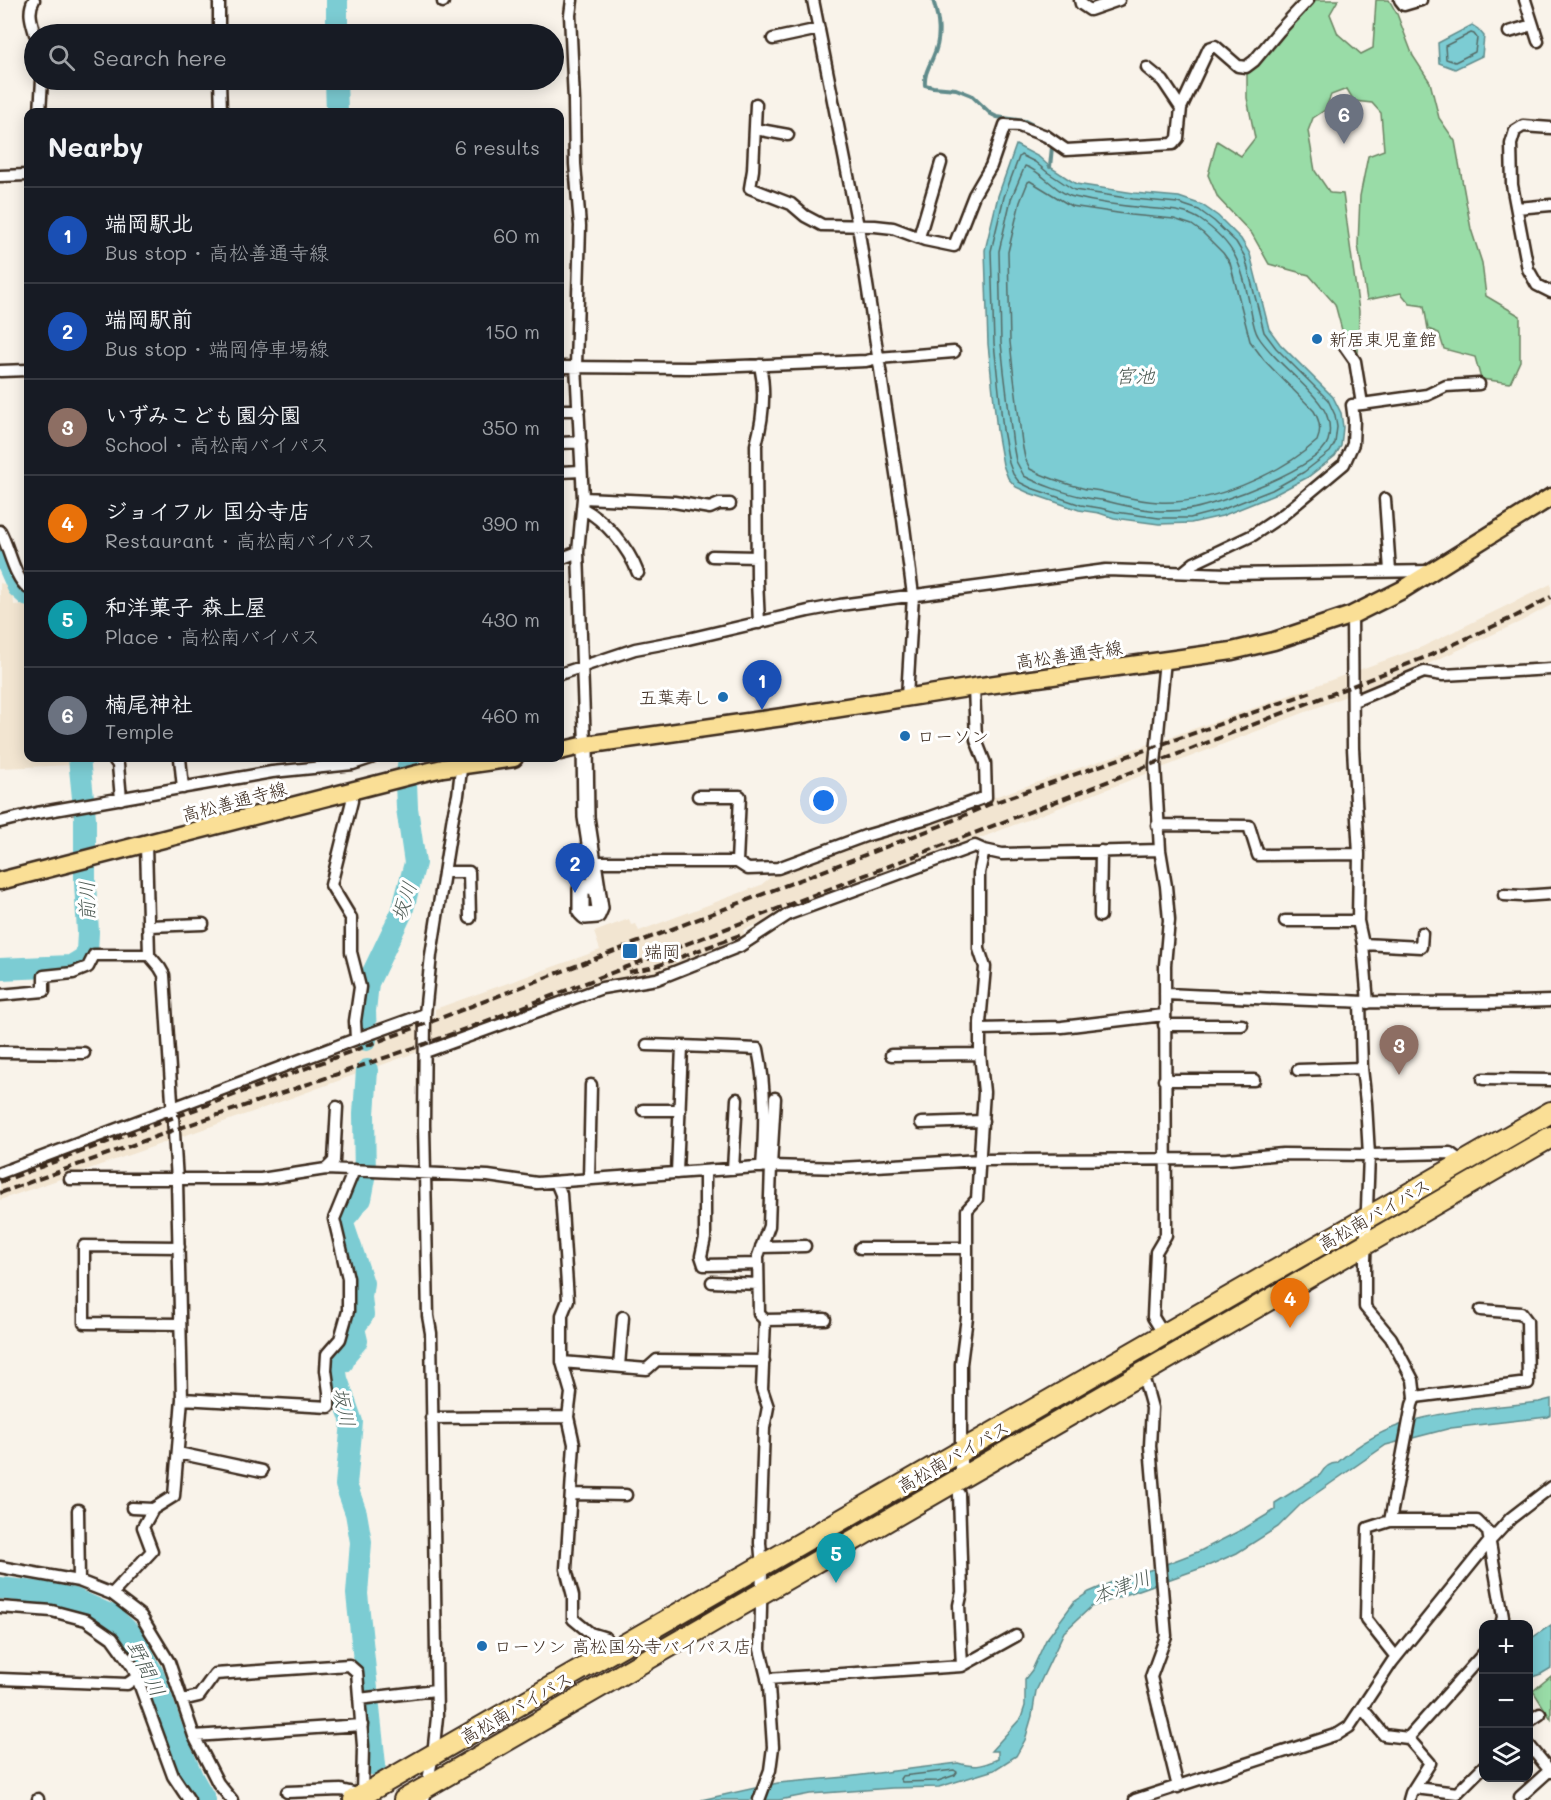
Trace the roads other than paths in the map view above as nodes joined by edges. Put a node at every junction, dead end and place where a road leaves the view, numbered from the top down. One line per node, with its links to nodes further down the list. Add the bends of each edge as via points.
1 (34, 0): 11 (street, via 30,14)
2 (219, 0): 12 (street)
3 (572, 0): 40 (street, via 574,164 580,226)
4 (813, 0): 14 (street)
5 (1080, 0): 6 (street, via 1089,10)
6 (1119, 0)
7 (1308, 0): 24 (street, via 1246,67 1238,66 1215,46 1209,48)
8 (1400, 0): 9 (street, via 1404,5)
9 (1421, 0)
10 (1525, 0): 13 (street)
11 (32, 24)
12 (219, 24)
13 (1532, 25): 15 (street); 17 (street)
14 (819, 29): 16 (street); 33 (street)
15 (1509, 32)
16 (773, 39)
17 (1538, 41)
18 (1147, 68): 24 (street, via 1163,81)
19 (41, 90): 22 (street)
20 (220, 90): 23 (street)
21 (756, 104): 26 (street)
22 (40, 108)
23 (221, 108)
24 (1181, 108): 34 (street, via 1178,138 1173,144 1066,150 1046,136 1005,125 991,166 974,195 954,246)
25 (1551, 128): 32 (street, via 1523,126 1515,131 1511,144 1512,185)
26 (755, 129): 27 (street); 33 (street, via 750,188 791,204 822,225)
27 (788, 135)
28 (941, 164): 34 (street)
29 (24, 175): 30 (street)
30 (0, 176)
31 (1551, 205): 32 (street)
32 (1517, 208): 35 (street, via 1528,269 1537,285)
33 (858, 226): 34 (street, via 893,228); 38 (street)
34 (919, 237)
35 (1551, 292)
36 (1341, 341): 45 (street, via 1355,361)
37 (954, 352): 38 (street)
38 (878, 358): 39 (street); 66 (street)
39 (760, 365): 40 (street); 60 (street, via 764,380 762,423 756,445)
40 (576, 366): 41 (street); 47 (street)
41 (564, 367)
42 (24, 370): 43 (street)
43 (0, 371)
44 (1479, 384): 45 (street, via 1446,386 1426,395)
45 (1362, 404): 63 (street, via 1352,405 1353,444 1344,464 1268,525)
46 (564, 410): 47 (street)
47 (579, 410): 48 (street)
48 (581, 442): 49 (street); 50 (street)
49 (564, 443)
50 (581, 471): 51 (street); 54 (street)
51 (564, 472)
52 (1551, 498): 62 (main road, 高松善通寺線)
53 (1385, 499): 61 (street)
54 (582, 503): 55 (street, via 674,502 710,508); 57 (street); 64 (street, via 615,537)
55 (730, 504)
56 (0, 531): 65 (street)
57 (578, 552): 59 (street); 70 (street)
58 (712, 556): 60 (street)
59 (564, 557)
60 (757, 557): 68 (street)
61 (1390, 571): 62 (street); 63 (street)
62 (1434, 571): 67 (main road, 高松善通寺線)
63 (1183, 572): 66 (street, via 1106,570)
64 (638, 573)
65 (24, 585)
66 (913, 595): 68 (street, via 840,605); 74 (street)
67 (1352, 615): 69 (main road, 高松善通寺線, via 1275,641); 75 (street)
68 (759, 623): 70 (street, via 635,649)
69 (1165, 660): 73 (main road, 高松善通寺線); 89 (street, via 1155,756)
70 (581, 667): 72 (street); 76 (street)
71 (1551, 669): 75 (street, via 1443,675 1424,672)
72 (564, 673)
73 (974, 687): 74 (main road, 高松善通寺線); 96 (street, via 976,740 985,763 986,797 778,868 748,869)
74 (907, 697): 76 (main road, 高松善通寺線)
75 (1354, 701): 94 (street)
76 (585, 745): 77 (main road, 高松善通寺線); 95 (main road, via 586,817)
77 (564, 750)
78 (115, 762): 87 (street)
79 (180, 762): 84 (street)
80 (321, 762): 81 (street); 84 (street)
81 (359, 762)
82 (459, 762): 85 (main road, 高松善通寺線)
83 (462, 762): 97 (street)
84 (183, 789): 87 (street)
85 (349, 791): 90 (main road, 高松善通寺線); 119 (street, via 352,801 331,885 351,918 351,952 360,987)
86 (698, 795): 96 (street, via 740,796)
87 (121, 799): 88 (street)
88 (0, 822)
89 (1157, 825): 92 (street); 94 (street, via 1249,826 1258,855)
90 (146, 845): 98 (main road, 高松善通寺線); 107 (street)
91 (984, 850): 93 (street, via 1002,854); 118 (street, via 979,873 979,949 985,967); 123 (street, via 975,846 789,914 740,946 657,979 602,988)
92 (1160, 850): 93 (street); 111 (street, via 1169,920)
93 (1101, 851): 102 (street)
94 (1359, 854): 105 (street)
95 (592, 862): 96 (street); 99 (main road)
96 (737, 862)
97 (444, 872): 103 (street, via 469,872); 115 (street)
98 (0, 881)
99 (596, 885)
100 (1551, 894): 101 (street)
101 (1504, 895)
102 (1100, 916)
103 (470, 918)
104 (1285, 921): 105 (street)
105 (1358, 921): 109 (street)
106 (203, 924): 107 (street)
107 (148, 926): 110 (street)
108 (1422, 933): 109 (street, via 1421,947)
109 (1363, 944): 114 (street)
110 (149, 955): 112 (street, via 94,955 88,967 44,976 44,991); 137 (street, via 164,975)
111 (1165, 994): 114 (street); 116 (street)
112 (0, 995)
113 (1551, 1001): 114 (street)
114 (1364, 1003): 127 (street)
115 (425, 1014): 119 (street); 123 (street)
116 (1164, 1020): 117 (street); 118 (street); 130 (street)
117 (1242, 1025)
118 (980, 1029): 125 (street)
119 (356, 1039): 137 (street)
120 (647, 1045): 121 (street)
121 (682, 1046): 139 (street); 148 (street, via 759,1049)
122 (0, 1052): 124 (street)
123 (425, 1052): 154 (street)
124 (84, 1053)
125 (980, 1054): 126 (street); 141 (street)
126 (891, 1055)
127 (1362, 1068): 128 (street); 144 (street)
128 (1298, 1070)
129 (1483, 1079): 132 (street)
130 (1164, 1080): 131 (street); 145 (street)
131 (1254, 1080)
132 (1551, 1080)
133 (591, 1085): 158 (street)
134 (775, 1098): 148 (street)
135 (737, 1099): 150 (street)
136 (337, 1107): 149 (street, via 334,1161)
137 (172, 1108): 153 (street); 157 (street)
138 (642, 1110): 139 (street)
139 (680, 1110): 155 (street)
140 (1551, 1112): 147 (highway, 高松南バイパス)
141 (983, 1121): 142 (street); 146 (street)
142 (921, 1123)
143 (1551, 1137): 161 (highway, 高松南バイパス)
144 (1369, 1155): 145 (street); 147 (street, via 1450,1153); 160 (street)
145 (1165, 1158): 146 (street); 175 (street, via 1166,1235 1156,1252 1153,1317)
146 (980, 1160): 148 (street, via 841,1168); 166 (street, via 977,1199 967,1210)
147 (1463, 1163): 160 (highway, 高松南バイパス)
148 (766, 1166): 150 (street); 164 (street, via 769,1226)
149 (326, 1169): 151 (street); 157 (street, via 261,1179)
150 (733, 1169): 152 (street)
151 (361, 1171): 154 (street); 180 (street, via 334,1219 348,1278 348,1311 340,1339 327,1354 329,1407)
152 (705, 1171): 155 (street); 167 (street, via 705,1238 701,1256 704,1265)
153 (0, 1173)
154 (425, 1173): 159 (street); 183 (street)
155 (677, 1173): 158 (street)
156 (70, 1179): 157 (street)
157 (177, 1180): 163 (street)
158 (589, 1180): 159 (street)
159 (556, 1182): 177 (street, via 561,1194 568,1300 562,1316)
160 (1366, 1219): 161 (street); 175 (highway, 高松南バイパス)
161 (1365, 1245): 179 (highway, 高松南バイパス); 181 (street, via 1365,1307 1391,1338 1413,1380)
162 (806, 1246): 164 (street)
163 (179, 1247): 174 (street); 174 (street, via 84,1246 84,1323)
164 (761, 1247): 167 (street)
165 (860, 1248): 166 (street)
166 (966, 1248): 185 (street, via 967,1317 961,1364)
167 (758, 1264): 169 (street)
168 (712, 1282): 169 (street)
169 (759, 1284): 173 (street, via 759,1314)
170 (1481, 1310): 181 (street, via 1521,1313 1527,1321 1528,1383)
171 (623, 1317): 178 (street)
172 (825, 1319): 173 (street)
173 (765, 1320): 176 (street)
174 (180, 1324): 180 (street)
175 (1164, 1335): 185 (highway, 高松南バイパス)
176 (764, 1360): 178 (street, via 657,1360 647,1369); 197 (street, via 762,1389 768,1407 764,1428)
177 (562, 1362): 178 (street); 182 (street, via 571,1393)
178 (619, 1366)
179 (1141, 1374): 187 (highway, 高松南バイパス); 224 (street, via 1152,1408 1150,1446 1166,1636 1151,1677)
180 (182, 1399): 184 (street)
181 (1413, 1401): 194 (street)
182 (568, 1417): 183 (street); 189 (street, via 574,1443)
183 (431, 1418): 211 (street)
184 (178, 1453): 186 (street); 192 (street, via 174,1496)
185 (959, 1453): 187 (street); 197 (highway, 高松南バイパス)
186 (262, 1471)
187 (960, 1486): 199 (highway, 高松南バイパス); 207 (street)
188 (1551, 1487): 195 (street, via 1511,1518)
189 (572, 1494): 190 (street); 204 (street, via 566,1569 573,1596 573,1619 590,1633 606,1638)
190 (627, 1495)
191 (132, 1508): 192 (street)
192 (153, 1509): 200 (street, via 143,1527 152,1551)
193 (78, 1510): 198 (street)
194 (1390, 1521): 195 (street, via 1476,1521 1488,1532); 205 (street, via 1368,1528 1366,1619)
195 (1489, 1542): 202 (street); 205 (street)
196 (1, 1566): 198 (street)
197 (762, 1567): 199 (street); 204 (highway, 高松南バイパス)
198 (79, 1581): 200 (street)
199 (761, 1592): 209 (street, via 760,1648); 227 (highway, 高松南バイパス)
200 (112, 1594): 213 (street, via 141,1617 169,1662)
201 (0, 1607): 208 (street, via 52,1611 86,1620 112,1638)
202 (1502, 1620)
203 (1016, 1636): 207 (street)
204 (614, 1651): 221 (highway, 高松南バイパス)
205 (1396, 1657): 214 (street)
206 (1479, 1659): 219 (street)
207 (962, 1666): 209 (street)
208 (137, 1677): 210 (street, via 126,1684); 230 (street, via 173,1776)
209 (767, 1678): 233 (street, via 773,1747)
210 (0, 1679)
211 (435, 1690): 212 (street); 221 (street)
212 (367, 1698): 213 (street, via 357,1672 349,1665 215,1674 199,1696); 217 (street)
213 (182, 1700): 218 (street)
214 (1362, 1708): 219 (street, via 1384,1735); 224 (street, via 1349,1727 1338,1734)
215 (1539, 1714): 216 (street)
216 (1533, 1718)
217 (362, 1725): 218 (street); 229 (street)
218 (194, 1737): 231 (street, via 218,1783)
219 (1407, 1738): 225 (street, via 1430,1763)
220 (1533, 1750): 223 (street)
221 (433, 1755): 227 (street); 229 (highway, 高松南バイパス)
222 (1479, 1771): 225 (street, via 1457,1793)
223 (1550, 1771): 228 (street)
224 (1178, 1787): 234 (street)
225 (1414, 1788): 235 (street)
226 (287, 1792): 229 (street, via 341,1790)
227 (425, 1793): 232 (highway, 高松南バイパス)
228 (1520, 1797)
229 (358, 1798)
230 (189, 1800)
231 (232, 1800)
232 (404, 1800)
233 (759, 1800)
234 (1135, 1800)
235 (1409, 1800)

